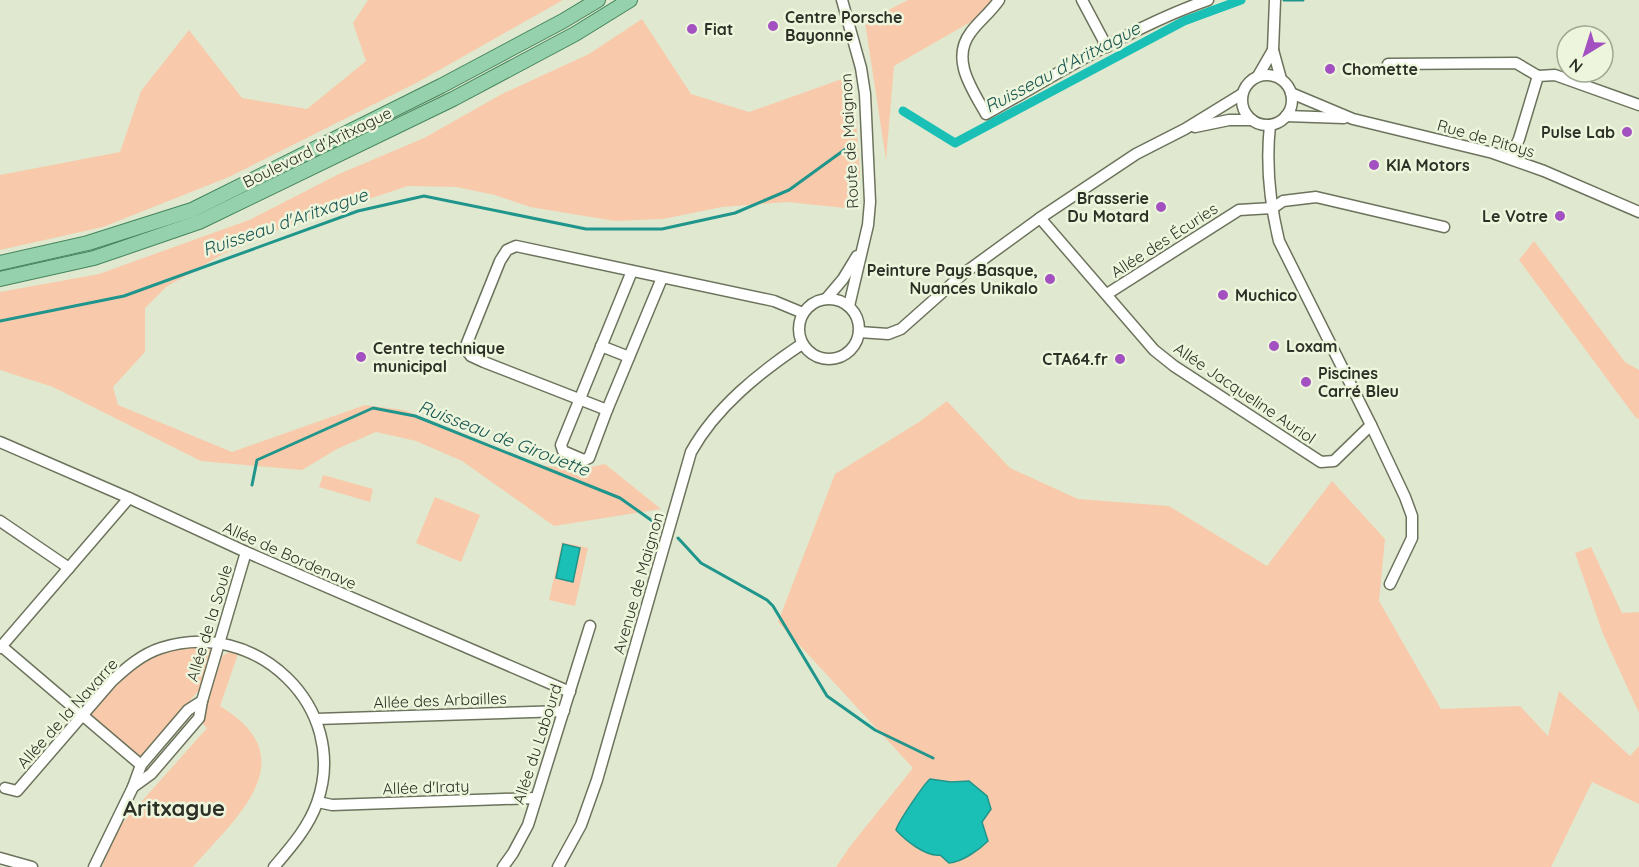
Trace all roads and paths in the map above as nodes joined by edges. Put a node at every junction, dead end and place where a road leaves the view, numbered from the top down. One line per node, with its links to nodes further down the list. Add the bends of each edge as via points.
1 (598, 0): 29 (main road, Boulevard d'Aritxague, via 441,86 192,210 88,243)
2 (630, 0): 32 (main road, Boulevard d'Aritxague, via 453,99 200,222 94,258)
3 (842, 0): 28 (street, Route de Maignon, via 865,93 870,202)
4 (999, 0): 9 (street, via 971,32 963,51 965,76 986,114)
5 (1082, 0): 9 (street)
6 (1208, 0): 8 (street)
7 (1275, 0): 10 (street)
8 (1184, 4): 9 (street)
9 (1107, 47)
10 (1273, 50): 12 (street); 14 (street)
11 (1388, 64): 13 (street, via 1516,63)
12 (1258, 76): 14 (street); 16 (street)
13 (1538, 76): 17 (street, via 1555,75); 23 (street)
14 (1281, 79): 15 (street)
15 (1291, 93): 18 (street); 19 (street)
16 (1242, 94): 20 (street, via 1243,109); 22 (street)
17 (1639, 105)
18 (1286, 116): 19 (street); 21 (street)
19 (1353, 119): 23 (street, Rue de Pitoys)
20 (1252, 120): 21 (street); 22 (street, via 1229,120)
21 (1270, 125): 24 (street)
22 (1185, 129): 26 (street, via 1136,154)
23 (1510, 158): 25 (street, Rue de Pitoys)
24 (1273, 208): 27 (street, Allée des Écuries, via 1283,201 1316,197); 33 (street, Allée des Écuries, via 1239,210); 43 (street, via 1279,241)
25 (1639, 212)
26 (1040, 218): 33 (street, Allée Jacqueline Auriol); 37 (street, via 963,274 901,329 888,334)
27 (1444, 227)
28 (863, 245): 34 (street, Route de Maignon); 35 (street, Route de Maignon)
29 (0, 263)
30 (632, 271): 31 (street); 39 (street); 41 (street, via 516,246 507,250 500,261 468,338 465,348 471,356)
31 (662, 278): 36 (street, via 774,301); 40 (street)
32 (0, 279)
33 (1107, 294): 43 (street, Allée Jacqueline Auriol, via 1154,350 1321,462 1334,461)
34 (826, 299): 35 (street); 36 (street)
35 (849, 306): 37 (street, via 857,318)
36 (803, 313): 38 (street, via 798,328)
37 (859, 332): 38 (street, via 852,350 834,359 815,356)
38 (802, 344): 68 (street, Avenue de Maignon, via 758,377 708,426 691,452 589,805)
39 (601, 346): 40 (street); 41 (street)
40 (629, 357): 42 (street)
41 (579, 400): 42 (street); 42 (street, via 561,445 563,451 584,460 589,458)
42 (607, 410)
43 (1371, 425): 49 (street, via 1412,516 1412,538)
44 (0, 441): 45 (street, Allée de Bordenave)
45 (129, 498): 47 (street, Allée de Bordenave); 48 (street)
46 (0, 521): 48 (street)
47 (246, 552): 51 (street, Allée de la Soule); 53 (street, Allée de Bordenave)
48 (69, 568): 52 (street)
49 (1390, 584)
50 (590, 626): 53 (street, Allée du Labourd)
51 (219, 644): 54 (street, Allée de la Soule); 56 (street, Allée de la Navarre, via 195,642 159,649 127,667); 57 (street, Allée de la Navarre, via 246,650 278,668 296,686)
52 (0, 646): 56 (street)
53 (570, 692): 55 (street, Allée du Labourd)
54 (202, 701): 58 (street, Allée de la Soule, via 188,710); 59 (street, Allée de la Soule, via 199,718 151,774)
55 (564, 711): 57 (street, Allée des Arbailles); 61 (street, Allée du Labourd)
56 (82, 715): 58 (street); 60 (street, Allée de la Navarre, via 17,791)
57 (316, 719): 62 (street, Allée de la Navarre, via 324,769)
58 (141, 765): 59 (street, Allée de la Soule)
59 (133, 787): 65 (street, Allée de la Soule)
60 (5, 788)
61 (535, 798): 62 (street, Allée d'Iraty, via 332,805); 67 (street, Allée du Labourd, via 528,825)
62 (318, 802): 66 (street, Allée de la Navarre, via 308,824)
63 (0, 858): 64 (street)
64 (32, 867)
65 (94, 867)
66 (274, 867)
67 (503, 867)
68 (558, 867)

